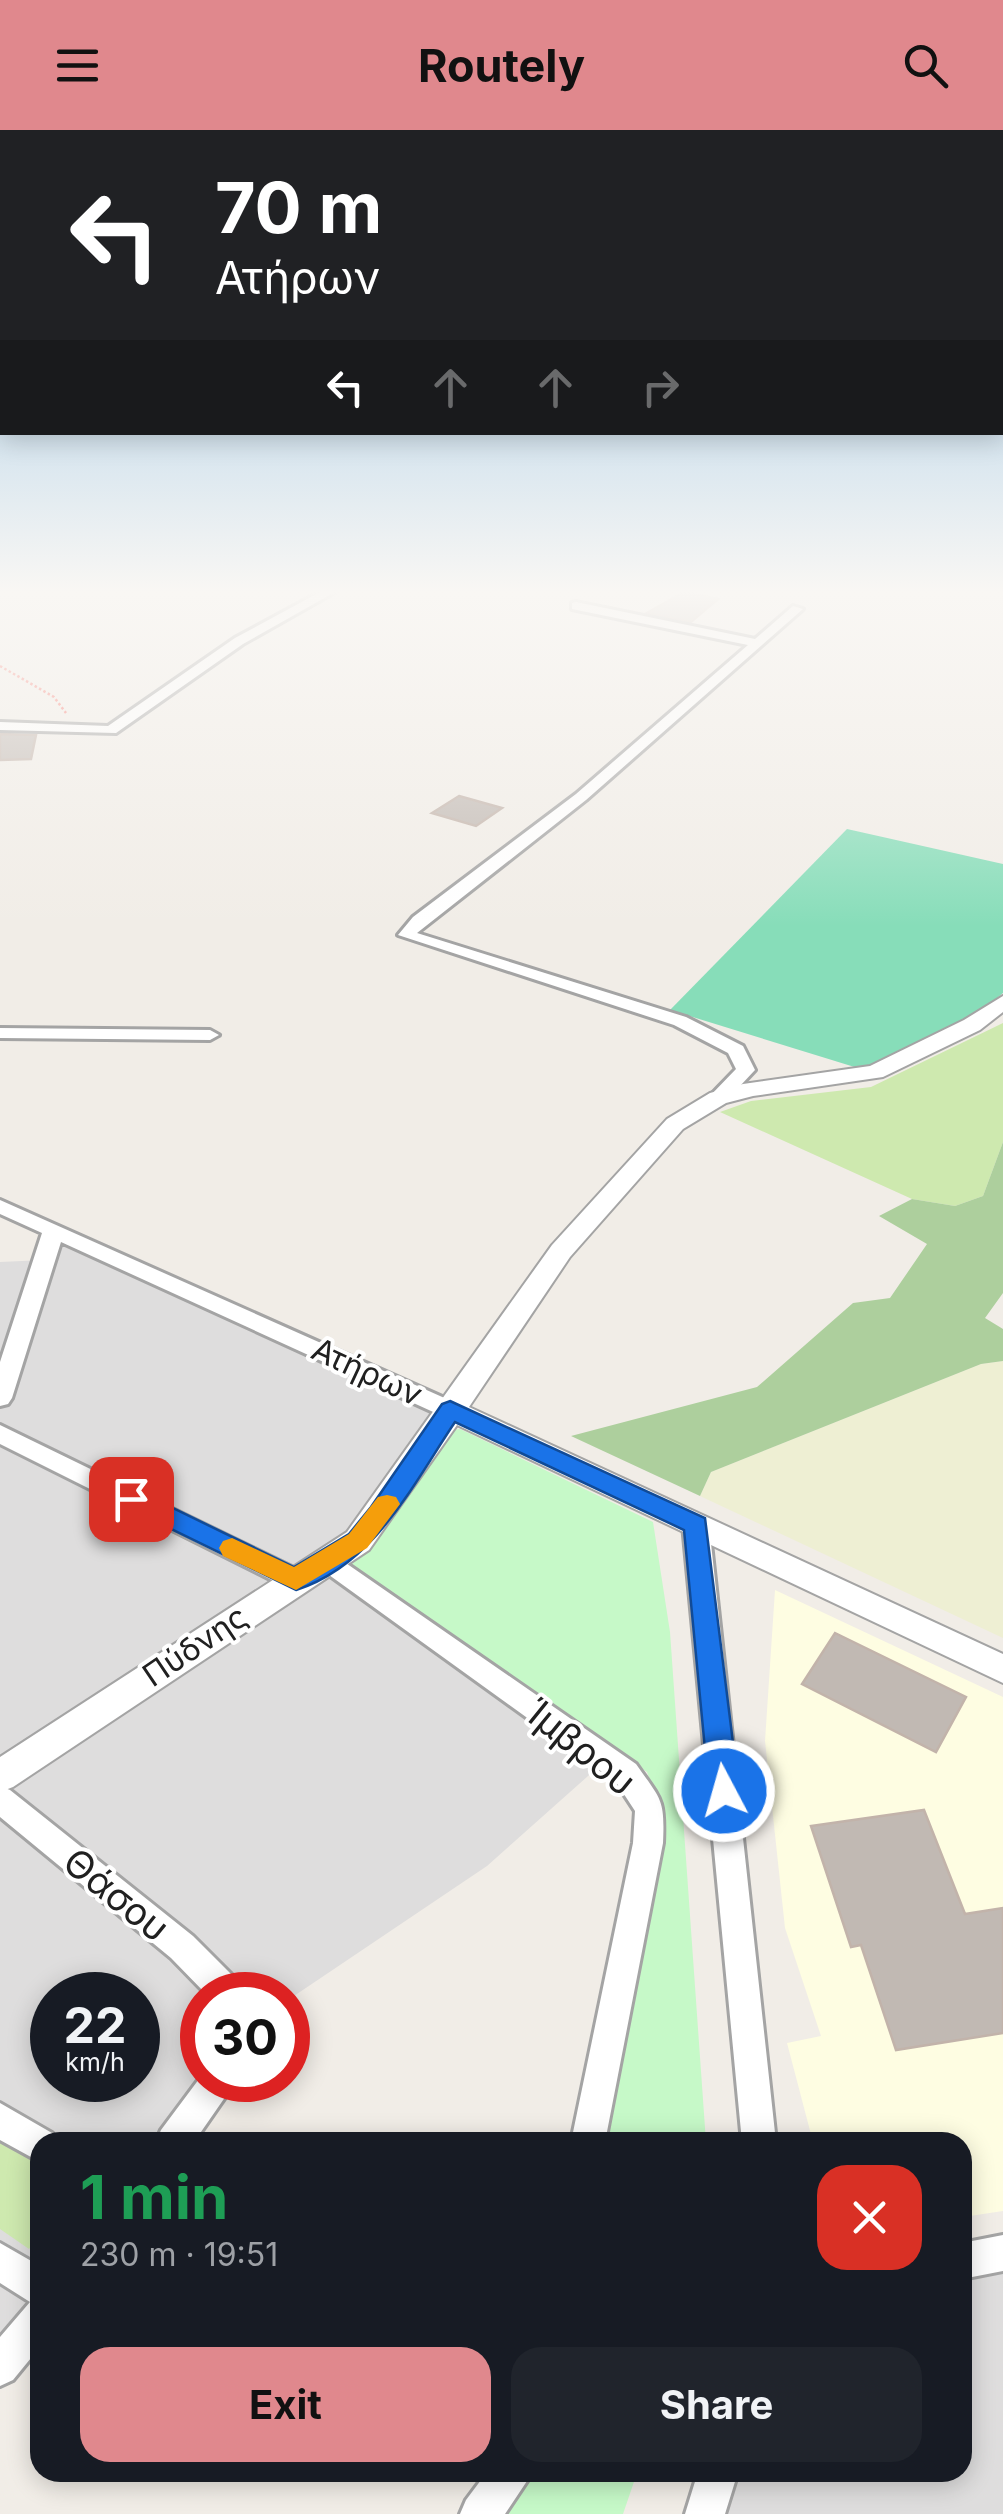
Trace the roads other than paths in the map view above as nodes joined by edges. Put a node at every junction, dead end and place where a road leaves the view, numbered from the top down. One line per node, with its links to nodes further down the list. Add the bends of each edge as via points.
1 (150, 703): 3 (street, via 118,726)
2 (687, 703): 7 (street, via 406,935 680,1021 736,1050 746,1070)
3 (0, 726)
4 (1003, 1002): 7 (street, Πύδνης, via 972,1025 875,1072)
5 (0, 1033): 6 (street)
6 (210, 1035)
7 (718, 1098): 11 (street, Πύδνης, via 675,1124 561,1251)
8 (0, 1206): 9 (street, Ατήρων)
9 (54, 1229): 10 (street); 11 (street, Ατήρων)
10 (0, 1398)
11 (450, 1410): 13 (street, Ατήρων); 14 (street, Πύδνης, via 358,1541)
12 (0, 1434): 15 (street)
13 (696, 1525): 16 (street, Ατήρων); 24 (street)
14 (327, 1560): 15 (street, Πύδνης); 23 (street, Ίμβρου, via 626,1773 650,1808)
15 (296, 1580): 17 (street, Πύδνης)
16 (1003, 1670)
17 (0, 1776)
18 (0, 1799): 19 (street, Θάσου)
19 (206, 1972)
20 (203, 2102): 22 (street)
21 (0, 2120): 25 (street)
22 (181, 2132)
23 (590, 2132)
24 (758, 2132)
25 (30, 2139)
26 (0, 2261): 27 (street)
27 (30, 2281)
28 (30, 2330): 29 (street)
29 (0, 2367)
30 (505, 2482): 32 (street)
31 (715, 2482): 33 (street)
32 (480, 2514)
33 (705, 2514)

